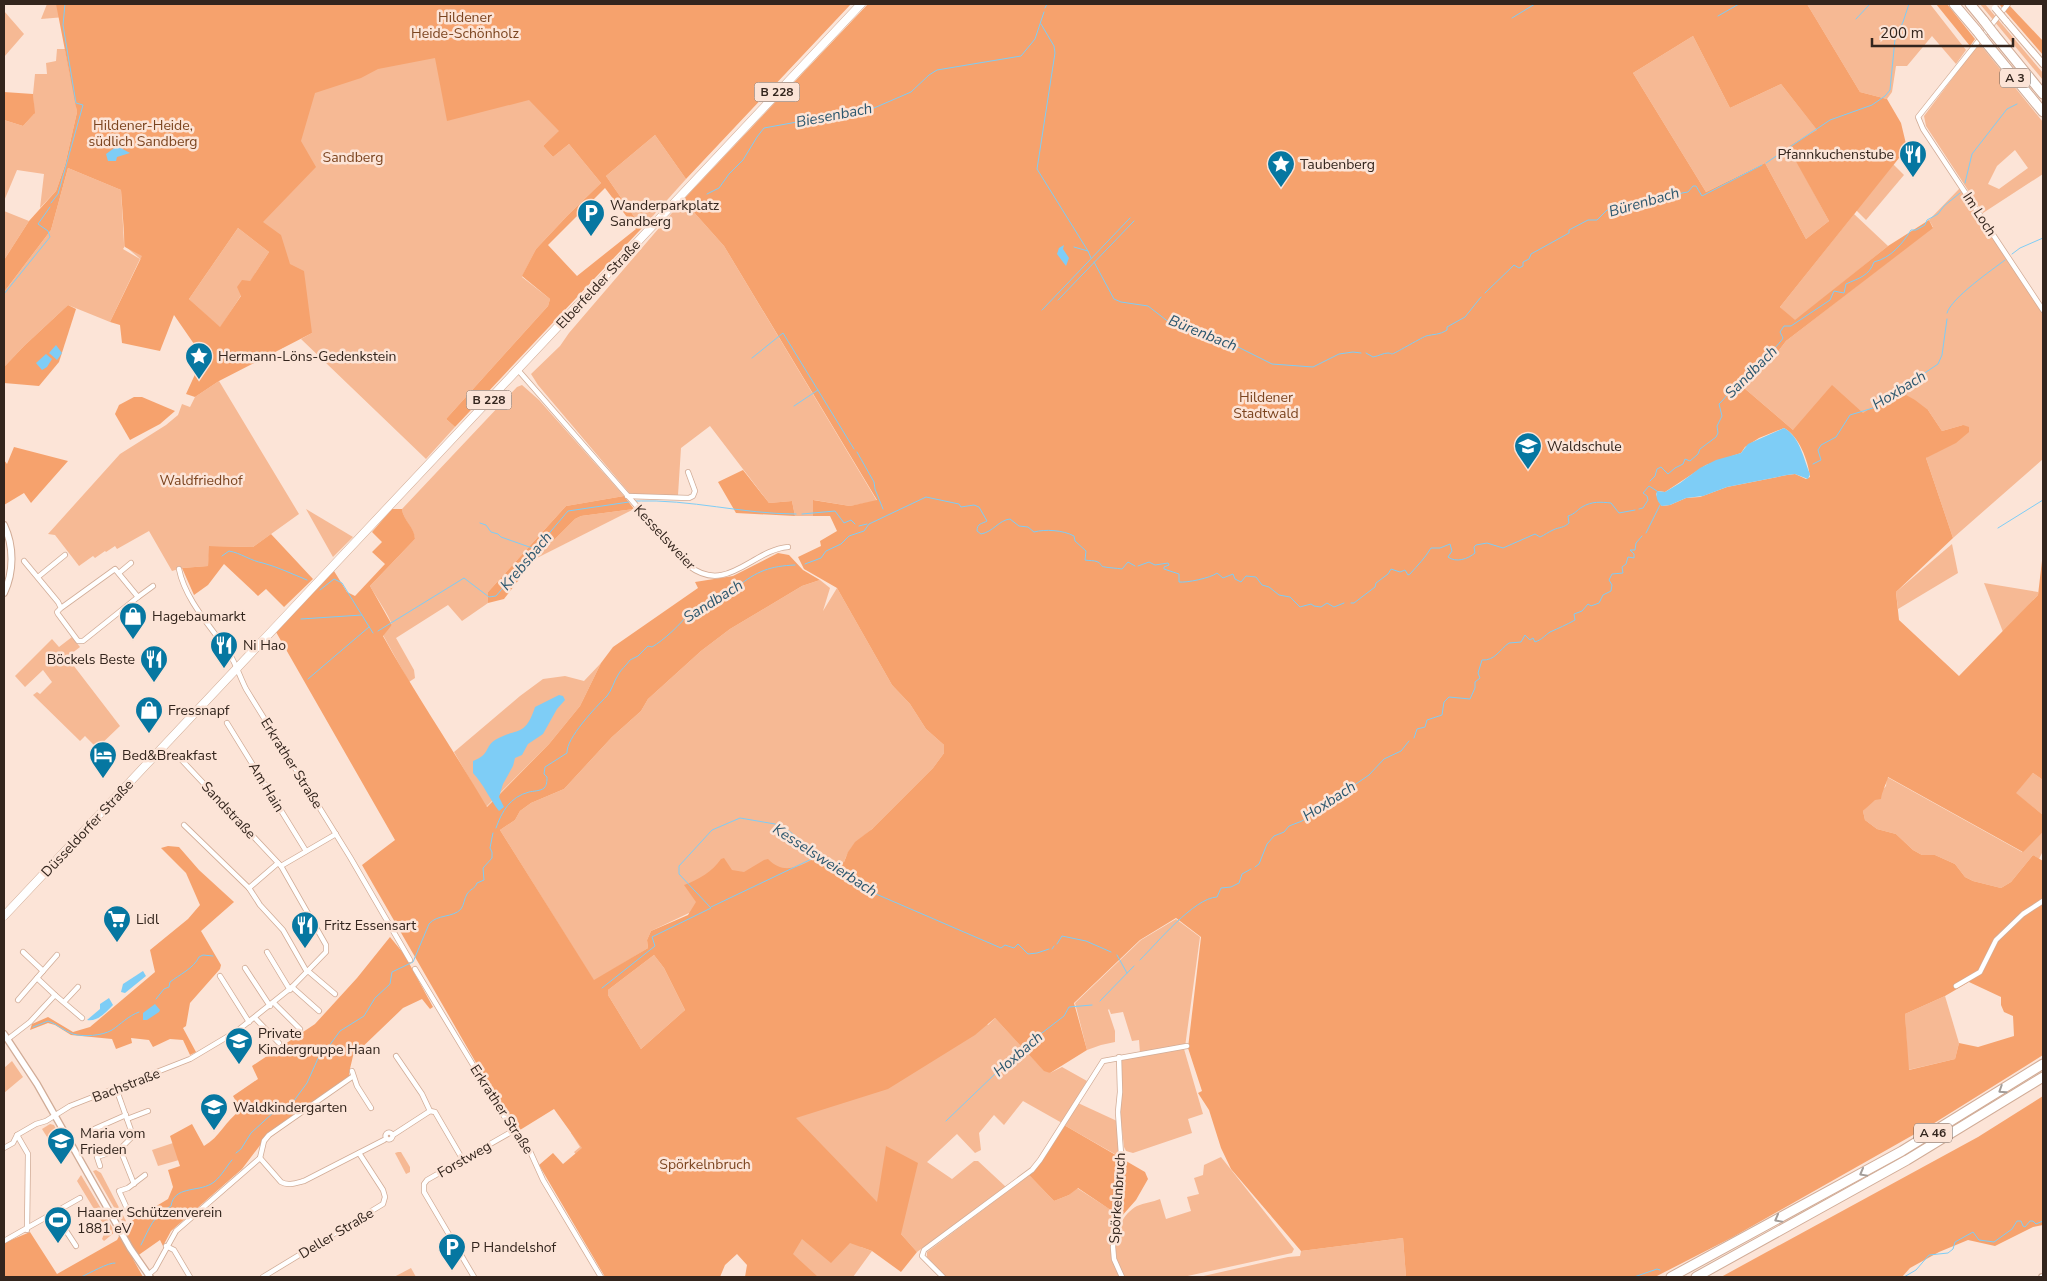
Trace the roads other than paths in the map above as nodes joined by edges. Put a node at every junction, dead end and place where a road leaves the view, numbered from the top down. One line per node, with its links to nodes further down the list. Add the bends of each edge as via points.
1 (861, 4): 10 (main road, Elberfelder Straße / B 228)
2 (1954, 4): 8 (highway, A 3, bridge)
3 (1970, 4): 7 (highway, A 3, bridge)
4 (2008, 4): 9 (street, Im Loch, via 1918,117 1923,130)
5 (1993, 6): 6 (main road, bridge)
6 (2043, 64)
7 (2043, 94)
8 (2043, 112)
9 (2043, 310)
10 (518, 370): 12 (street, Kesselsweier); 18 (main road, Elberfelder Straße / B 228)
11 (688, 472): 12 (street, Kesselsweier, via 695,491 689,498)
12 (627, 496): 14 (street, Kesselsweier, via 689,566 705,575 725,575 772,551)
13 (4, 525): 23 (main road, via 11,562)
14 (788, 547)
15 (65, 555): 21 (street)
16 (24, 561): 21 (street)
17 (131, 563): 20 (street)
18 (334, 565): 26 (main road, Düsseldorfer Straße / B 228)
19 (179, 569): 26 (street, Erkrather Straße, via 183,584)
20 (119, 573): 24 (street); 25 (street, via 112,569)
21 (38, 577): 25 (street)
22 (153, 586): 24 (street)
23 (4, 593)
24 (138, 597): 25 (street, via 83,641 78,641 58,614)
25 (61, 608)
26 (237, 669): 30 (street, Erkrather Straße, via 246,689); 35 (main road, Düsseldorfer Straße / B 228)
27 (227, 723): 31 (street, Am Hain)
28 (176, 754): 32 (street, Sandstraße)
29 (184, 825): 33 (street)
30 (336, 834): 31 (street); 39 (street, Erkrather Straße)
31 (306, 851): 32 (street)
32 (280, 865): 33 (street); 43 (street, Bachstraße, via 326,945 326,952)
33 (249, 888): 43 (street, via 282,930)
34 (2043, 901): 46 (street, via 2023,914 1996,940 1980,972)
35 (4, 916)
36 (23, 952): 42 (street)
37 (267, 952): 48 (street)
38 (57, 954): 42 (street)
39 (410, 960)
40 (246, 968): 53 (street)
41 (415, 969): 74 (street, Erkrather Straße)
42 (43, 971): 45 (street)
43 (307, 971): 48 (street, Bachstraße); 49 (street)
44 (220, 976): 57 (street)
45 (37, 978): 50 (street); 51 (street)
46 (1956, 986)
47 (78, 988): 52 (street)
48 (291, 988): 53 (street, Bachstraße); 54 (street)
49 (335, 994)
50 (55, 995): 52 (street); 59 (street, via 30,1022)
51 (18, 1000)
52 (64, 1002): 55 (street)
53 (272, 1005): 56 (street, Bachstraße); 58 (street)
54 (319, 1011)
55 (82, 1018)
56 (255, 1018): 57 (street, Bachstraße); 60 (street)
57 (249, 1022): 68 (street, Bachstraße, via 190,1059)
58 (300, 1029)
59 (6, 1036): 72 (street)
60 (279, 1043)
61 (1187, 1046): 63 (street)
62 (396, 1056): 71 (street)
63 (1118, 1057): 97 (street, via 1103,1061 1032,1170 924,1250 922,1254); 98 (street, Spörkelnbruch, via 1122,1154 1113,1247)
64 (2043, 1064): 99 (highway, A 46, one-way to 99, via 1902,1151)
65 (352, 1071): 66 (street)
66 (352, 1077): 69 (street); 82 (street, via 269,1135)
67 (2043, 1077): 100 (highway, A 46, via 1907,1160)
68 (116, 1088): 72 (street, Bachstraße); 73 (street)
69 (371, 1108)
70 (148, 1111): 73 (street)
71 (430, 1111): 77 (street); 83 (street, via 435,1112)
72 (55, 1115): 76 (street, Bachstraße); 92 (street)
73 (126, 1117): 75 (street); 80 (street, via 133,1136)
74 (513, 1131): 83 (street, Forstweg); 96 (street, Erkrather Straße, via 529,1149 548,1189)
75 (83, 1134)
76 (17, 1135): 79 (street, Bachstraße, via 13,1143); 88 (street, via 28,1154)
77 (393, 1135)
78 (384, 1140): 81 (street)
79 (4, 1148)
80 (120, 1149): 84 (street, via 96,1157); 87 (street, via 133,1181 119,1191)
81 (360, 1153): 82 (street, via 304,1181 285,1185); 94 (street, Deller Straße, via 386,1197 383,1204)
82 (260, 1158): 91 (street, via 176,1231)
83 (463, 1160): 95 (street, Forstweg, via 427,1180 424,1192)
84 (100, 1166)
85 (80, 1198): 86 (street)
86 (55, 1214): 88 (street); 90 (street)
87 (130, 1215)
88 (26, 1230): 89 (street)
89 (4, 1241)
90 (76, 1246)
91 (166, 1246): 92 (street); 93 (street, via 174,1250)
92 (149, 1276)
93 (190, 1277)
94 (263, 1277)
95 (474, 1277)
96 (601, 1277)
97 (943, 1277)
98 (1122, 1277)
99 (1671, 1277)
100 (1696, 1277)

